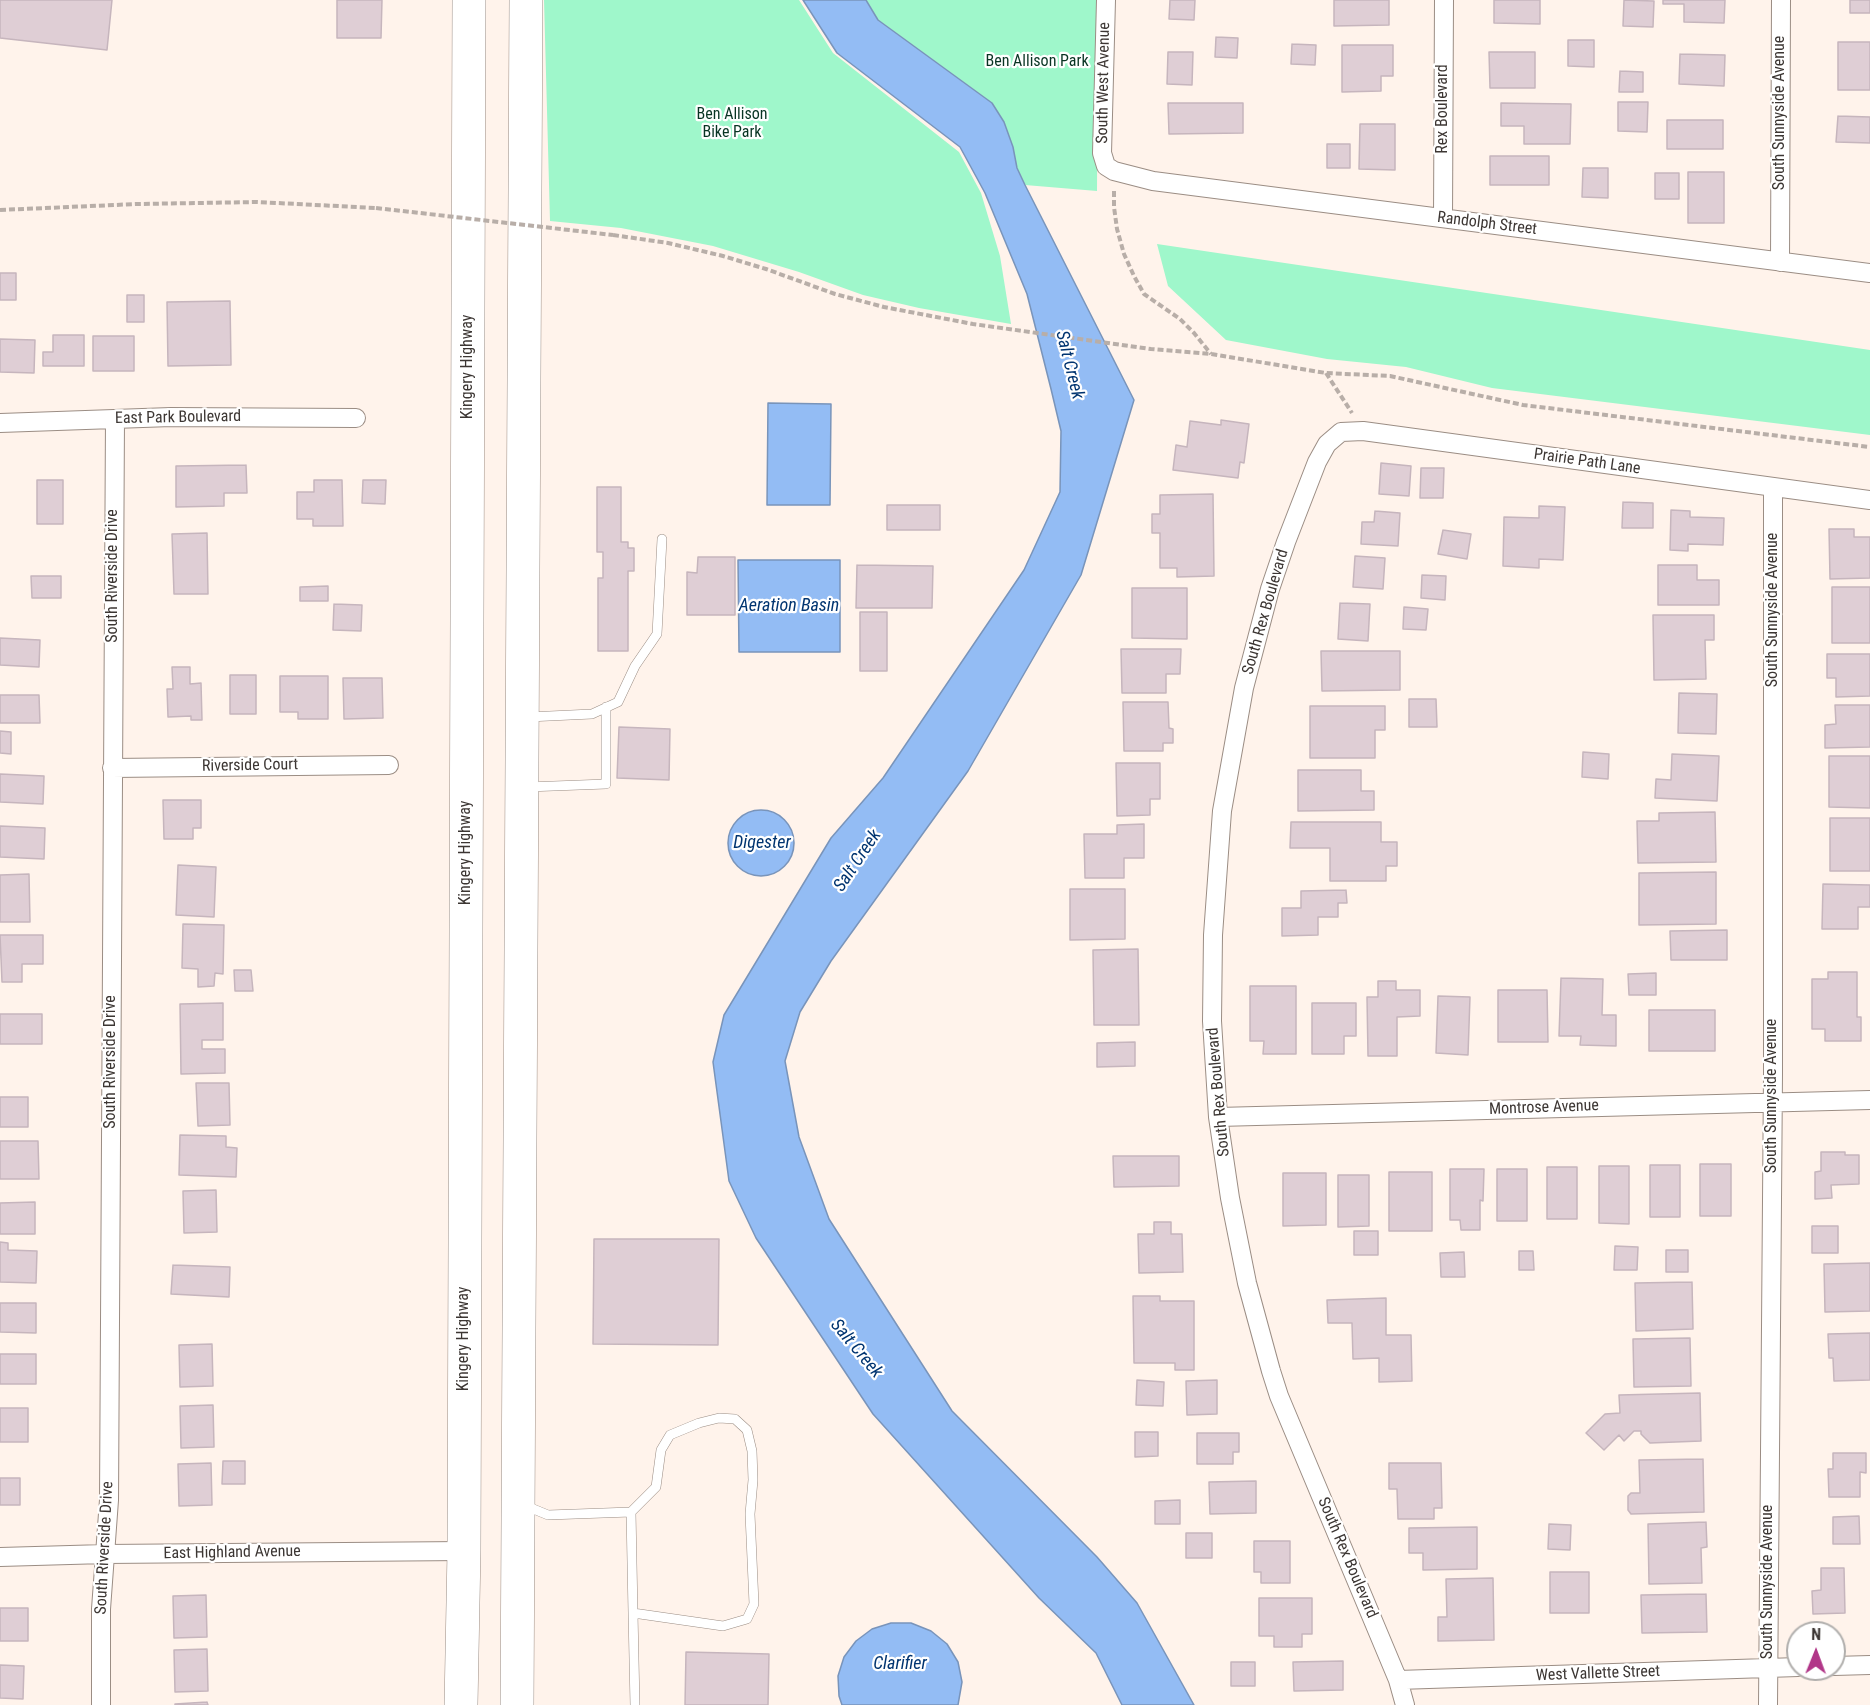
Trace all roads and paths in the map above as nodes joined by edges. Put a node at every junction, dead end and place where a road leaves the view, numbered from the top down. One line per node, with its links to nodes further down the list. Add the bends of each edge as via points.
1 (469, 0): 33 (highway, Kingery Highway)
2 (526, 0): 24 (highway)
3 (1106, 0): 6 (street, South West Avenue, via 1102,153)
4 (1444, 0): 9 (street, Rex Boulevard)
5 (1781, 0): 10 (street, South Sunnyside Avenue)
6 (1106, 166): 7 (street, Randolph Street)
7 (1123, 175): 9 (street, Randolph Street); 12 (path, via 1113,195 1114,207 1124,254 1134,276 1144,294 1180,320)
8 (0, 210): 12 (path, bridge, via 257,202 376,208 613,235 723,256 884,307 973,324)
9 (1443, 218): 10 (street, Randolph Street)
10 (1780, 262): 11 (street, Randolph Street)
11 (1870, 273)
12 (1211, 354): 13 (path)
13 (1326, 373): 17 (path); 18 (path, via 1390,376 1523,405)
14 (356, 418): 15 (street, East Park Boulevard)
15 (115, 419): 16 (street, East Park Boulevard); 26 (street, South Riverside Drive)
16 (0, 423)
17 (1363, 432): 19 (street, Prairie Path Lane, via 1341,432 1327,444); 20 (street, Prairie Path Lane)
18 (1870, 447)
19 (1317, 462): 30 (street, South Rex Boulevard, via 1286,542 1255,642 1222,811 1213,935 1212,1021)
20 (1773, 487): 21 (street, Prairie Path Lane); 29 (street, South Sunnyside Avenue)
21 (1870, 500)
22 (662, 538): 23 (lane, via 657,634 635,666 618,702)
23 (606, 707): 24 (lane, via 591,714); 27 (lane, via 606,784)
24 (522, 717): 27 (highway)
25 (389, 765): 26 (street, Riverside Court)
26 (112, 768): 34 (street, South Riverside Drive, via 109,1500)
27 (522, 787): 31 (highway)
28 (1870, 1100): 29 (street, Montrose Avenue)
29 (1772, 1103): 30 (street, Montrose Avenue); 40 (street, South Sunnyside Avenue)
30 (1218, 1117): 41 (street, South Rex Boulevard, via 1247,1283 1277,1388)
31 (518, 1496): 32 (lane, via 531,1508 548,1515); 44 (highway)
32 (631, 1512): 36 (lane); 36 (lane, via 656,1487 661,1450 670,1435 719,1418 735,1419 747,1430 752,1450 754,1604 747,1618 723,1626)
33 (464, 1551): 34 (street, East Highland Avenue); 43 (highway, Kingery Highway)
34 (105, 1554): 35 (street, East Highland Avenue); 42 (street, South Riverside Drive)
35 (0, 1557)
36 (633, 1613): 45 (lane)
37 (1870, 1665): 38 (street)
38 (1846, 1666)
39 (1786, 1667): 40 (street, West Vallette Street)
40 (1768, 1668): 41 (street, West Vallette Street); 47 (street, South Sunnyside Avenue)
41 (1398, 1680): 46 (street, South Rex Boulevard)
42 (101, 1705)
43 (461, 1705)
44 (517, 1705)
45 (635, 1705)
46 (1405, 1705)
47 (1767, 1705)

